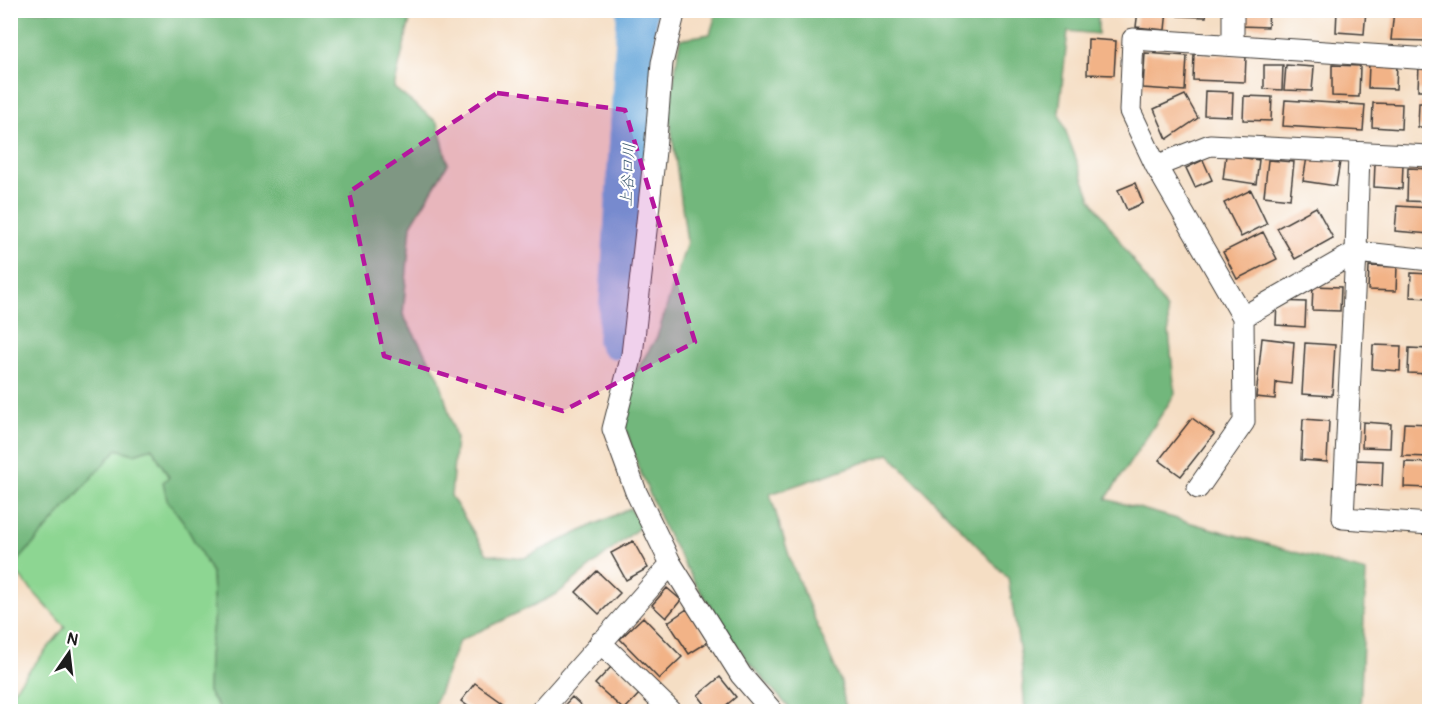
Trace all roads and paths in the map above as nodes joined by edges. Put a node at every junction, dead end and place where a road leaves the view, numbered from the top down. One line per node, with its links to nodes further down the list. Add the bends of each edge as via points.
1 (675, 10): 13 (street, via 662,63 632,355 613,429 636,492)
2 (1233, 10): 3 (street)
3 (1233, 45): 4 (street); 7 (street, via 1133,39 1130,111)
4 (1430, 59)
5 (1359, 153): 6 (street); 7 (street, via 1210,145); 8 (street)
6 (1430, 156)
7 (1156, 166): 10 (street)
8 (1356, 252): 9 (street); 10 (street); 12 (street, via 1343,518)
9 (1430, 260)
10 (1243, 317): 11 (street, via 1244,422)
11 (1198, 488)
12 (1430, 524)
13 (671, 564): 14 (street); 17 (street, via 741,675)
14 (600, 642): 15 (street); 16 (street)
15 (540, 711)
16 (672, 711)
17 (773, 711)

